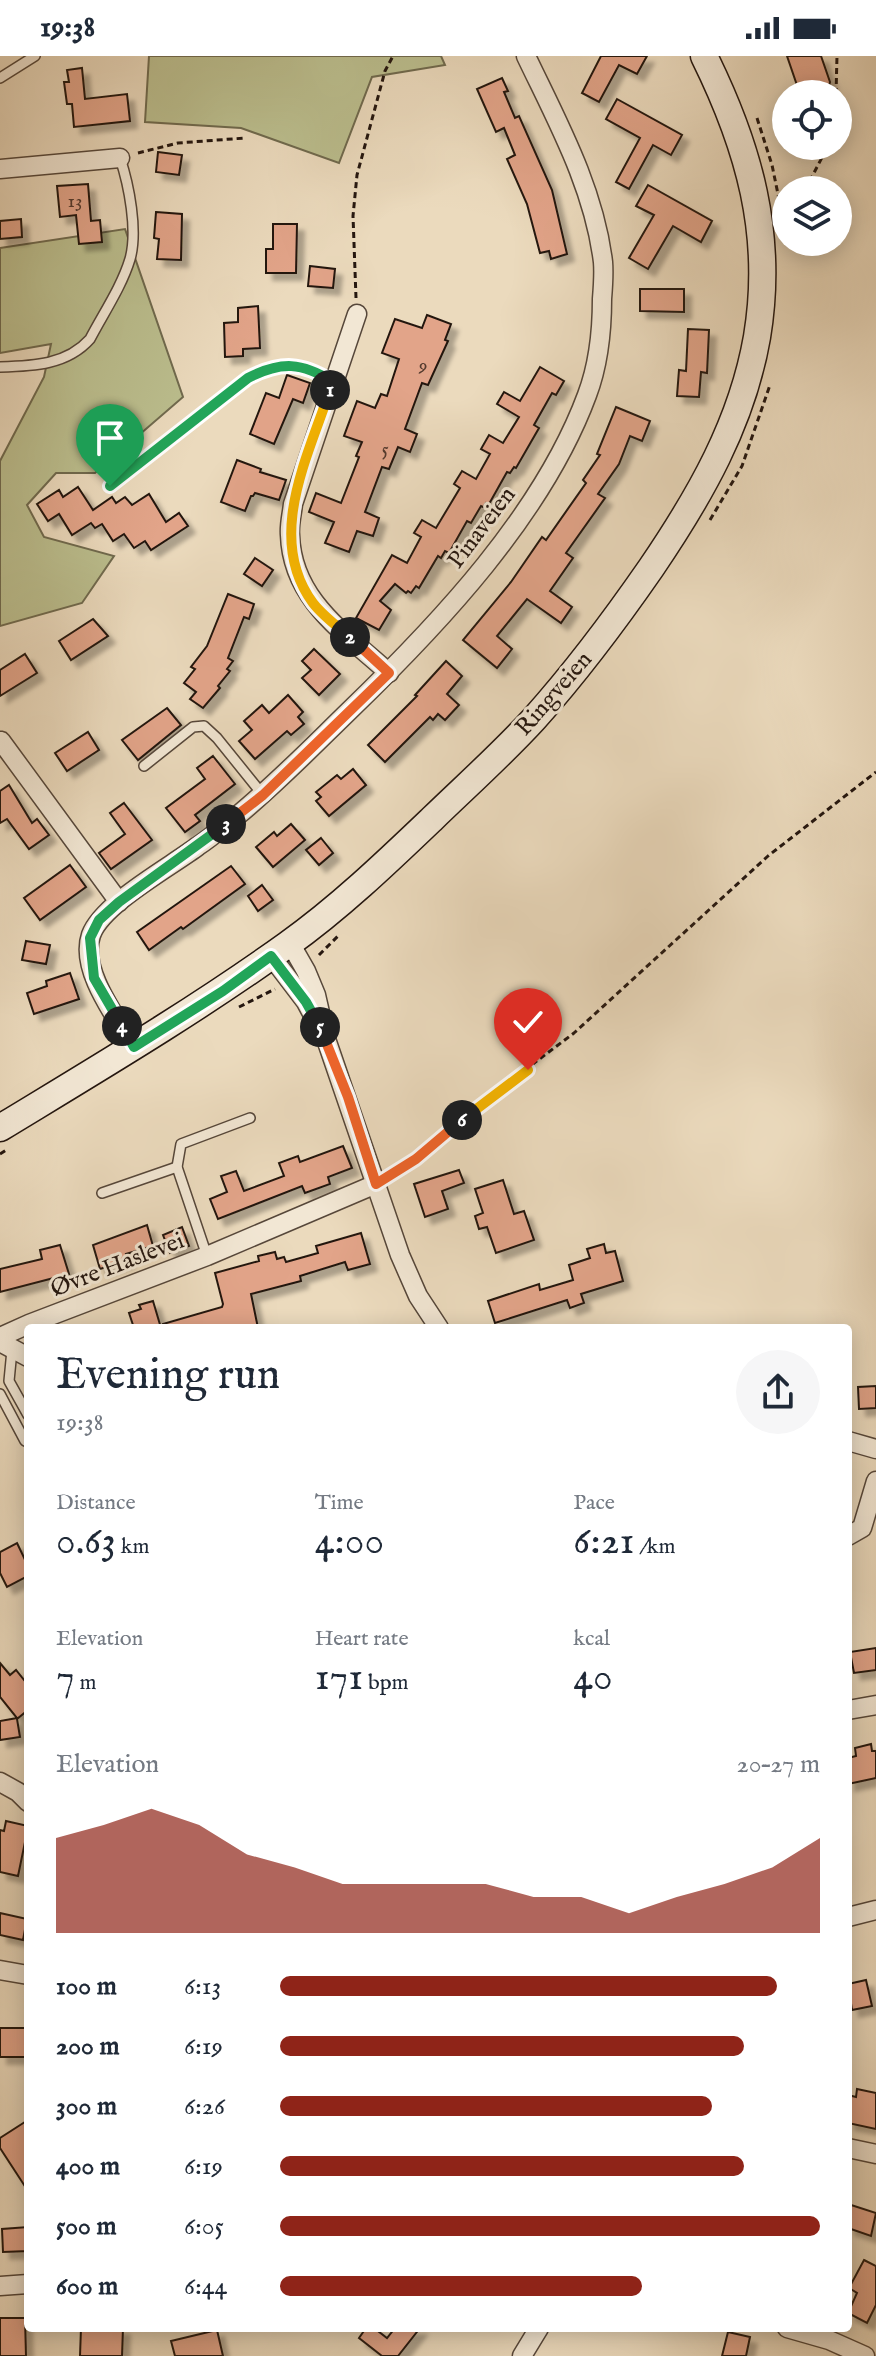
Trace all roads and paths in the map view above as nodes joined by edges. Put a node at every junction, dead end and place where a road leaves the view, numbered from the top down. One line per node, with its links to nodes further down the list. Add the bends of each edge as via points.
1 (35, 56): 6 (lane)
2 (393, 56): 13 (path, via 357,175)
3 (526, 56): 19 (street, Pinaveien, via 582,175 595,216 603,265 602,320 588,392 528,507 448,610)
4 (704, 56): 26 (main road, Ringveien, via 745,151 757,200 762,262 757,336 746,386 709,477 637,589 532,721 405,845)
5 (837, 56): 7 (path)
6 (0, 78)
7 (836, 80)
8 (756, 116): 12 (path)
9 (245, 138): 10 (path, via 178,143)
10 (120, 158): 11 (street); 14 (lane, via 127,178 131,254 90,339 81,349 51,362)
11 (0, 169)
12 (774, 176)
13 (357, 314): 16 (street)
14 (0, 367)
15 (773, 374): 18 (path, via 742,466)
16 (333, 382): 17 (lane, via 295,366 266,369); 19 (street, via 293,504 290,535 298,577 314,605)
17 (110, 486)
18 (704, 530)
19 (389, 673): 23 (street, Pinaveien)
20 (1, 741): 24 (street)
21 (144, 766): 23 (lane, via 193,727 204,726)
22 (876, 772): 32 (path, via 768,856 574,1033 416,1159)
23 (263, 795): 24 (street, Pinaveien)
24 (119, 902): 28 (street, Pinaveien, via 99,920 90,953 94,978)
25 (342, 932): 27 (path)
26 (280, 950): 28 (main road, Ringveien); 32 (street, via 306,971 316,995)
27 (311, 963)
28 (134, 1047): 30 (main road, Ringveien)
29 (250, 1118): 31 (lane, via 181,1144)
30 (0, 1128)
31 (177, 1167): 33 (lane); 34 (lane, Øvre Haslevei)
32 (376, 1184): 34 (street, Øvre Haslevei); 36 (street, via 400,1255)
33 (102, 1193)
34 (207, 1256): 35 (street, Øvre Haslevei)
35 (58, 1324)
36 (436, 1324)
37 (10, 1346): 39 (lane, via 9,1381)
38 (0, 1394): 40 (lane)
39 (24, 1408)
40 (24, 1439)
41 (852, 1442): 42 (street)
42 (876, 1449)
43 (876, 1481): 44 (street, via 862,1528)
44 (852, 1534)
45 (876, 1705): 46 (street)
46 (852, 1709)
47 (0, 1782): 48 (street)
48 (24, 1798)
49 (876, 1910): 50 (street)
50 (852, 1916)
51 (0, 1970): 52 (street)
52 (24, 1974)
53 (852, 2149): 54 (street)
54 (876, 2154)
55 (24, 2284): 56 (street)
56 (0, 2286)
57 (537, 2332): 59 (street)
58 (801, 2332): 60 (street)
59 (522, 2356)
60 (865, 2356)

